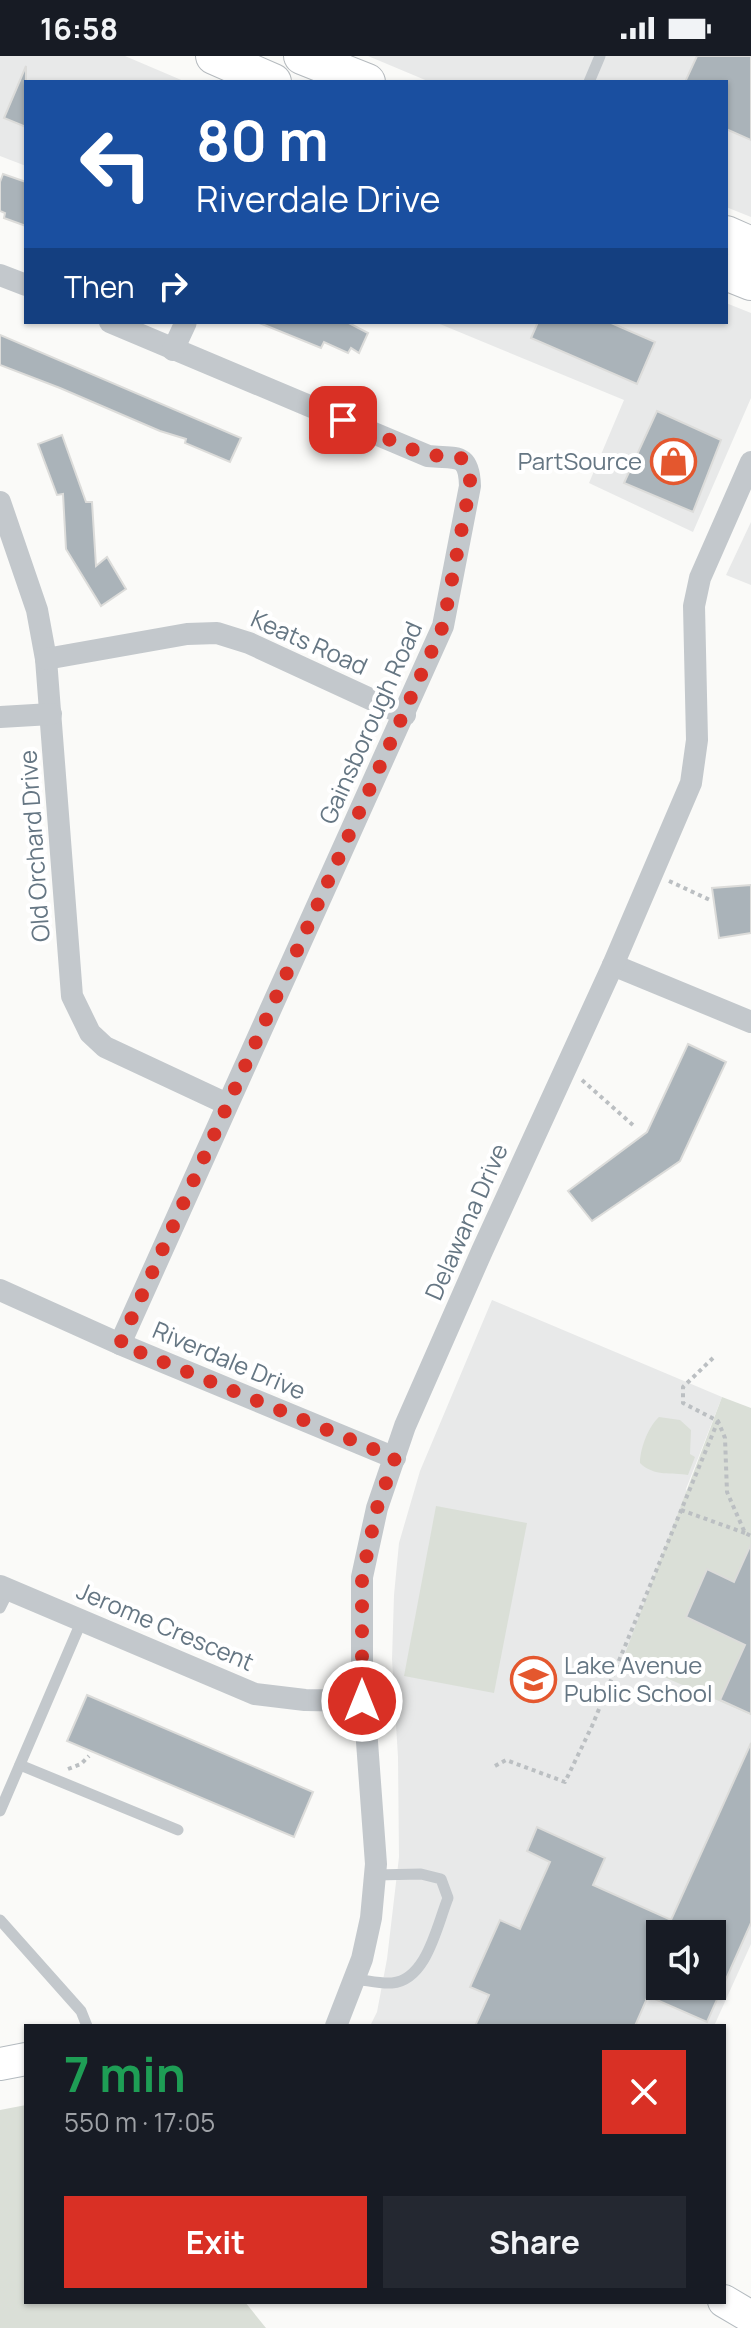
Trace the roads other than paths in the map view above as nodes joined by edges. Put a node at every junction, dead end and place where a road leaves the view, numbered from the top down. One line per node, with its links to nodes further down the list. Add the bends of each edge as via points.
1 (214, 56): 4 (main road)
2 (302, 56): 5 (main road)
3 (600, 56): 6 (lane)
4 (268, 80)
5 (362, 80)
6 (590, 80)
7 (728, 235): 8 (main road)
8 (751, 245)
9 (728, 273): 11 (main road)
10 (0, 275): 12 (street)
11 (751, 282)
12 (24, 284)
13 (114, 324): 15 (street, Gainsborough Road)
14 (185, 324): 15 (street)
15 (173, 350): 20 (street, Gainsborough Road, via 428,456 461,458 470,470 443,626)
16 (751, 462): 22 (street, Delawana Drive, via 700,578 694,606 697,740 691,783)
17 (0, 502): 18 (street, Old Orchard Drive, via 37,610)
18 (46, 659): 19 (street, Old Orchard Drive); 20 (street, Keats Road, via 217,633)
19 (51, 714): 21 (street); 24 (street, Old Orchard Drive, via 72,996 79,1013 105,1047)
20 (405, 715): 24 (street, Gainsborough Road)
21 (0, 717)
22 (613, 965): 23 (street); 27 (street, Delawana Drive, via 482,1251)
23 (751, 1022)
24 (227, 1104): 26 (street, Gainsborough Road)
25 (0, 1290): 26 (street, Riverdale Drive)
26 (120, 1344): 27 (street, Riverdale Drive)
27 (395, 1458): 30 (street, Delawana Drive, via 362,1577)
28 (3, 1595): 29 (street, Jerome Crescent)
29 (82, 1619): 30 (street, Jerome Crescent, via 255,1694); 31 (lane)
30 (362, 1701): 34 (street, Delawana Drive)
31 (20, 1765): 32 (lane); 33 (lane)
32 (0, 1811)
33 (178, 1830)
34 (375, 1875): 36 (street, Delawana Drive, via 371,1918); 36 (lane, via 441,1879 448,1898 422,1963 409,1978 392,1983)
35 (0, 1920): 37 (lane, via 81,2011)
36 (354, 1979): 38 (street, Delawana Drive)
37 (86, 2024)
38 (337, 2024)
39 (24, 2059): 40 (street)
40 (0, 2064)
41 (726, 2302): 42 (street)
42 (751, 2317)

